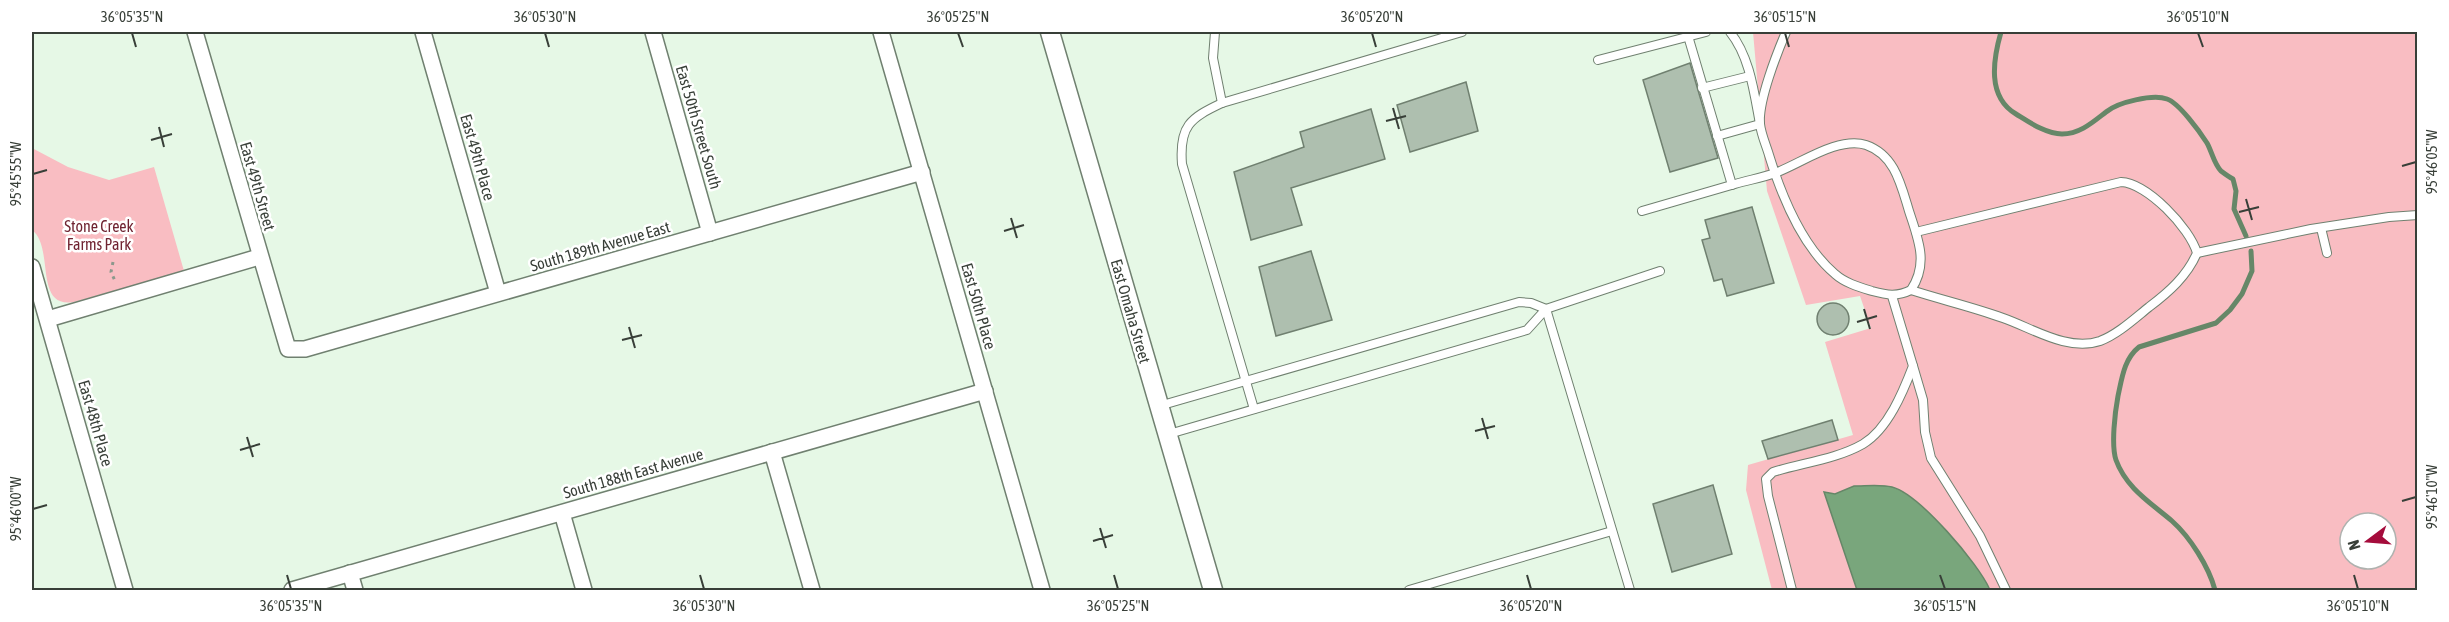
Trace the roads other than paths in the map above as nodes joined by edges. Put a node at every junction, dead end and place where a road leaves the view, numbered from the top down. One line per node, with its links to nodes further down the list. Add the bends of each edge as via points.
1 (195, 32): 28 (street, East 49th Street)
2 (423, 32): 32 (street, East 49th Place)
3 (653, 32): 25 (street, East 50th Street South)
4 (881, 32): 18 (street, East 50th Place)
5 (1050, 32): 40 (street, East Omaha Street)
6 (1215, 32): 15 (lane, via 1213,58)
7 (1462, 32): 15 (lane)
8 (1706, 32): 11 (lane)
9 (1730, 32): 13 (lane, via 1738,42)
10 (1786, 32): 16 (lane, via 1765,93)
11 (1688, 36): 12 (lane); 14 (lane)
12 (1598, 60)
13 (1750, 76): 14 (lane); 16 (lane)
14 (1702, 88): 17 (lane)
15 (1222, 103): 38 (lane, via 1198,114 1180,143 1182,164)
16 (1760, 124): 17 (lane); 19 (lane)
17 (1717, 136): 20 (lane)
18 (922, 172): 25 (street, South 189th Avenue East); 39 (street, East 50th Place)
19 (1774, 174): 20 (lane); 24 (lane, via 1832,148 1865,144 1893,165); 33 (lane, via 1803,233 1834,274 1848,283)
20 (1732, 185): 21 (lane)
21 (1642, 211)
22 (2418, 215): 23 (lane)
23 (2321, 228): 26 (lane); 27 (lane)
24 (1916, 232): 26 (lane, via 2131,182 2160,203 2188,235); 31 (lane, via 1922,267)
25 (711, 233): 32 (street, South 189th Avenue East)
26 (2197, 253): 31 (lane, via 2168,292 2128,325 2090,343 2052,337)
27 (2327, 253)
28 (259, 257): 35 (street); 36 (street, East 49th Street)
29 (32, 267): 35 (street, East 48th Place)
30 (1660, 272): 34 (lane)
31 (1911, 290): 33 (lane)
32 (498, 293): 36 (street, South 189th Avenue East, via 304,349)
33 (1892, 296): 37 (lane)
34 (1546, 309): 38 (lane, via 1519,302); 41 (lane, via 1527,330); 45 (lane)
35 (48, 319): 47 (street, East 48th Place)
36 (288, 350)
37 (1913, 366): 56 (lane, via 1879,430 1863,444 1766,479); 57 (lane, via 1923,400 1931,458 1980,536)
38 (1246, 382): 40 (lane); 41 (lane)
39 (985, 392): 43 (street, South 188th East Avenue); 52 (street, East 50th Place)
40 (1159, 406): 42 (street, East Omaha Street)
41 (1254, 409): 42 (lane)
42 (1167, 434): 53 (street, East Omaha Street)
43 (772, 452): 44 (street, South 188th East Avenue); 51 (street)
44 (562, 513): 46 (street, South 188th East Avenue); 50 (street)
45 (1612, 531): 54 (lane); 55 (lane)
46 (350, 573): 48 (street, South 188th East Avenue); 49 (street)
47 (125, 591)
48 (292, 591)
49 (355, 591)
50 (584, 591)
51 (812, 591)
52 (1042, 591)
53 (1213, 591)
54 (1409, 591)
55 (1630, 591)
56 (1792, 591)
57 (2006, 591)

